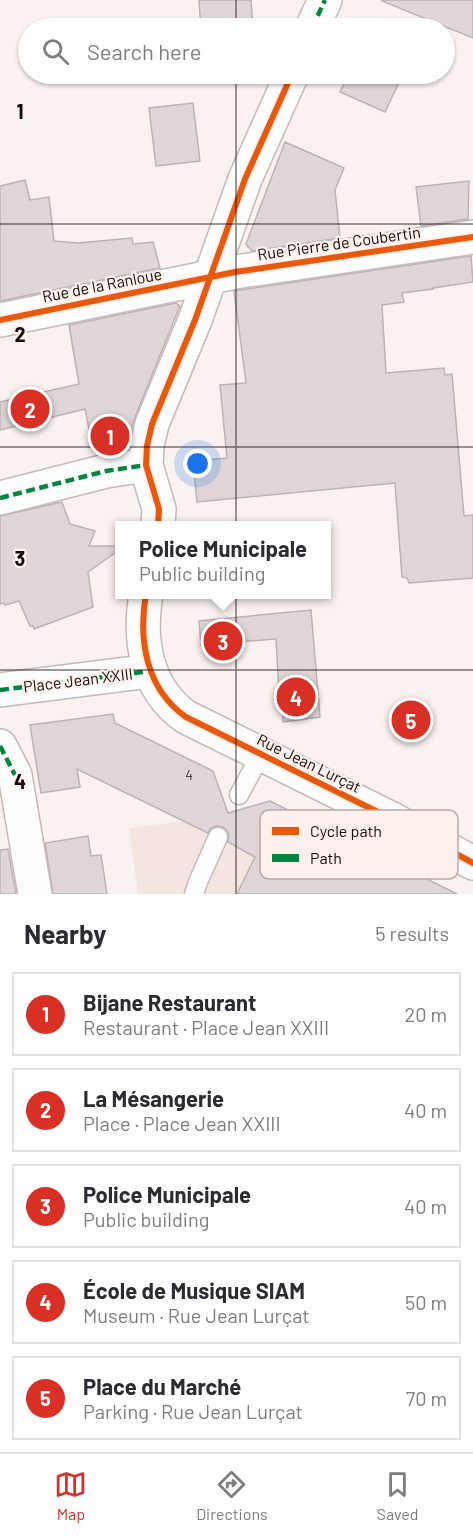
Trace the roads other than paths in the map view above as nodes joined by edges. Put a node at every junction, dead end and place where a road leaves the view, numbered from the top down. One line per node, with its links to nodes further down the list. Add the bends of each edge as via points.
1 (325, 0): 2 (street)
2 (317, 18)
3 (288, 84): 5 (street, via 245,179)
4 (473, 237): 5 (street, Rue Pierre de Coubertin)
5 (210, 277): 6 (street, Rue de la Ranloue); 7 (street, via 152,424)
6 (0, 320)
7 (146, 465): 8 (street); 9 (street, via 159,509)
8 (0, 498)
9 (158, 521)
10 (145, 599): 11 (street, Place Jean XXIII, via 143,638)
11 (150, 671): 12 (street, Place Jean XXIII); 14 (street, Rue Jean Lurçat, via 160,692 186,717)
12 (0, 690)
13 (0, 746): 20 (street, via 15,775)
14 (261, 754): 15 (lane); 16 (street, Rue Jean Lurçat)
15 (240, 795)
16 (374, 810)
17 (218, 837): 21 (lane)
18 (458, 854): 19 (street, Rue Jean Lurçat)
19 (473, 862)
20 (35, 894)
21 (194, 894)

